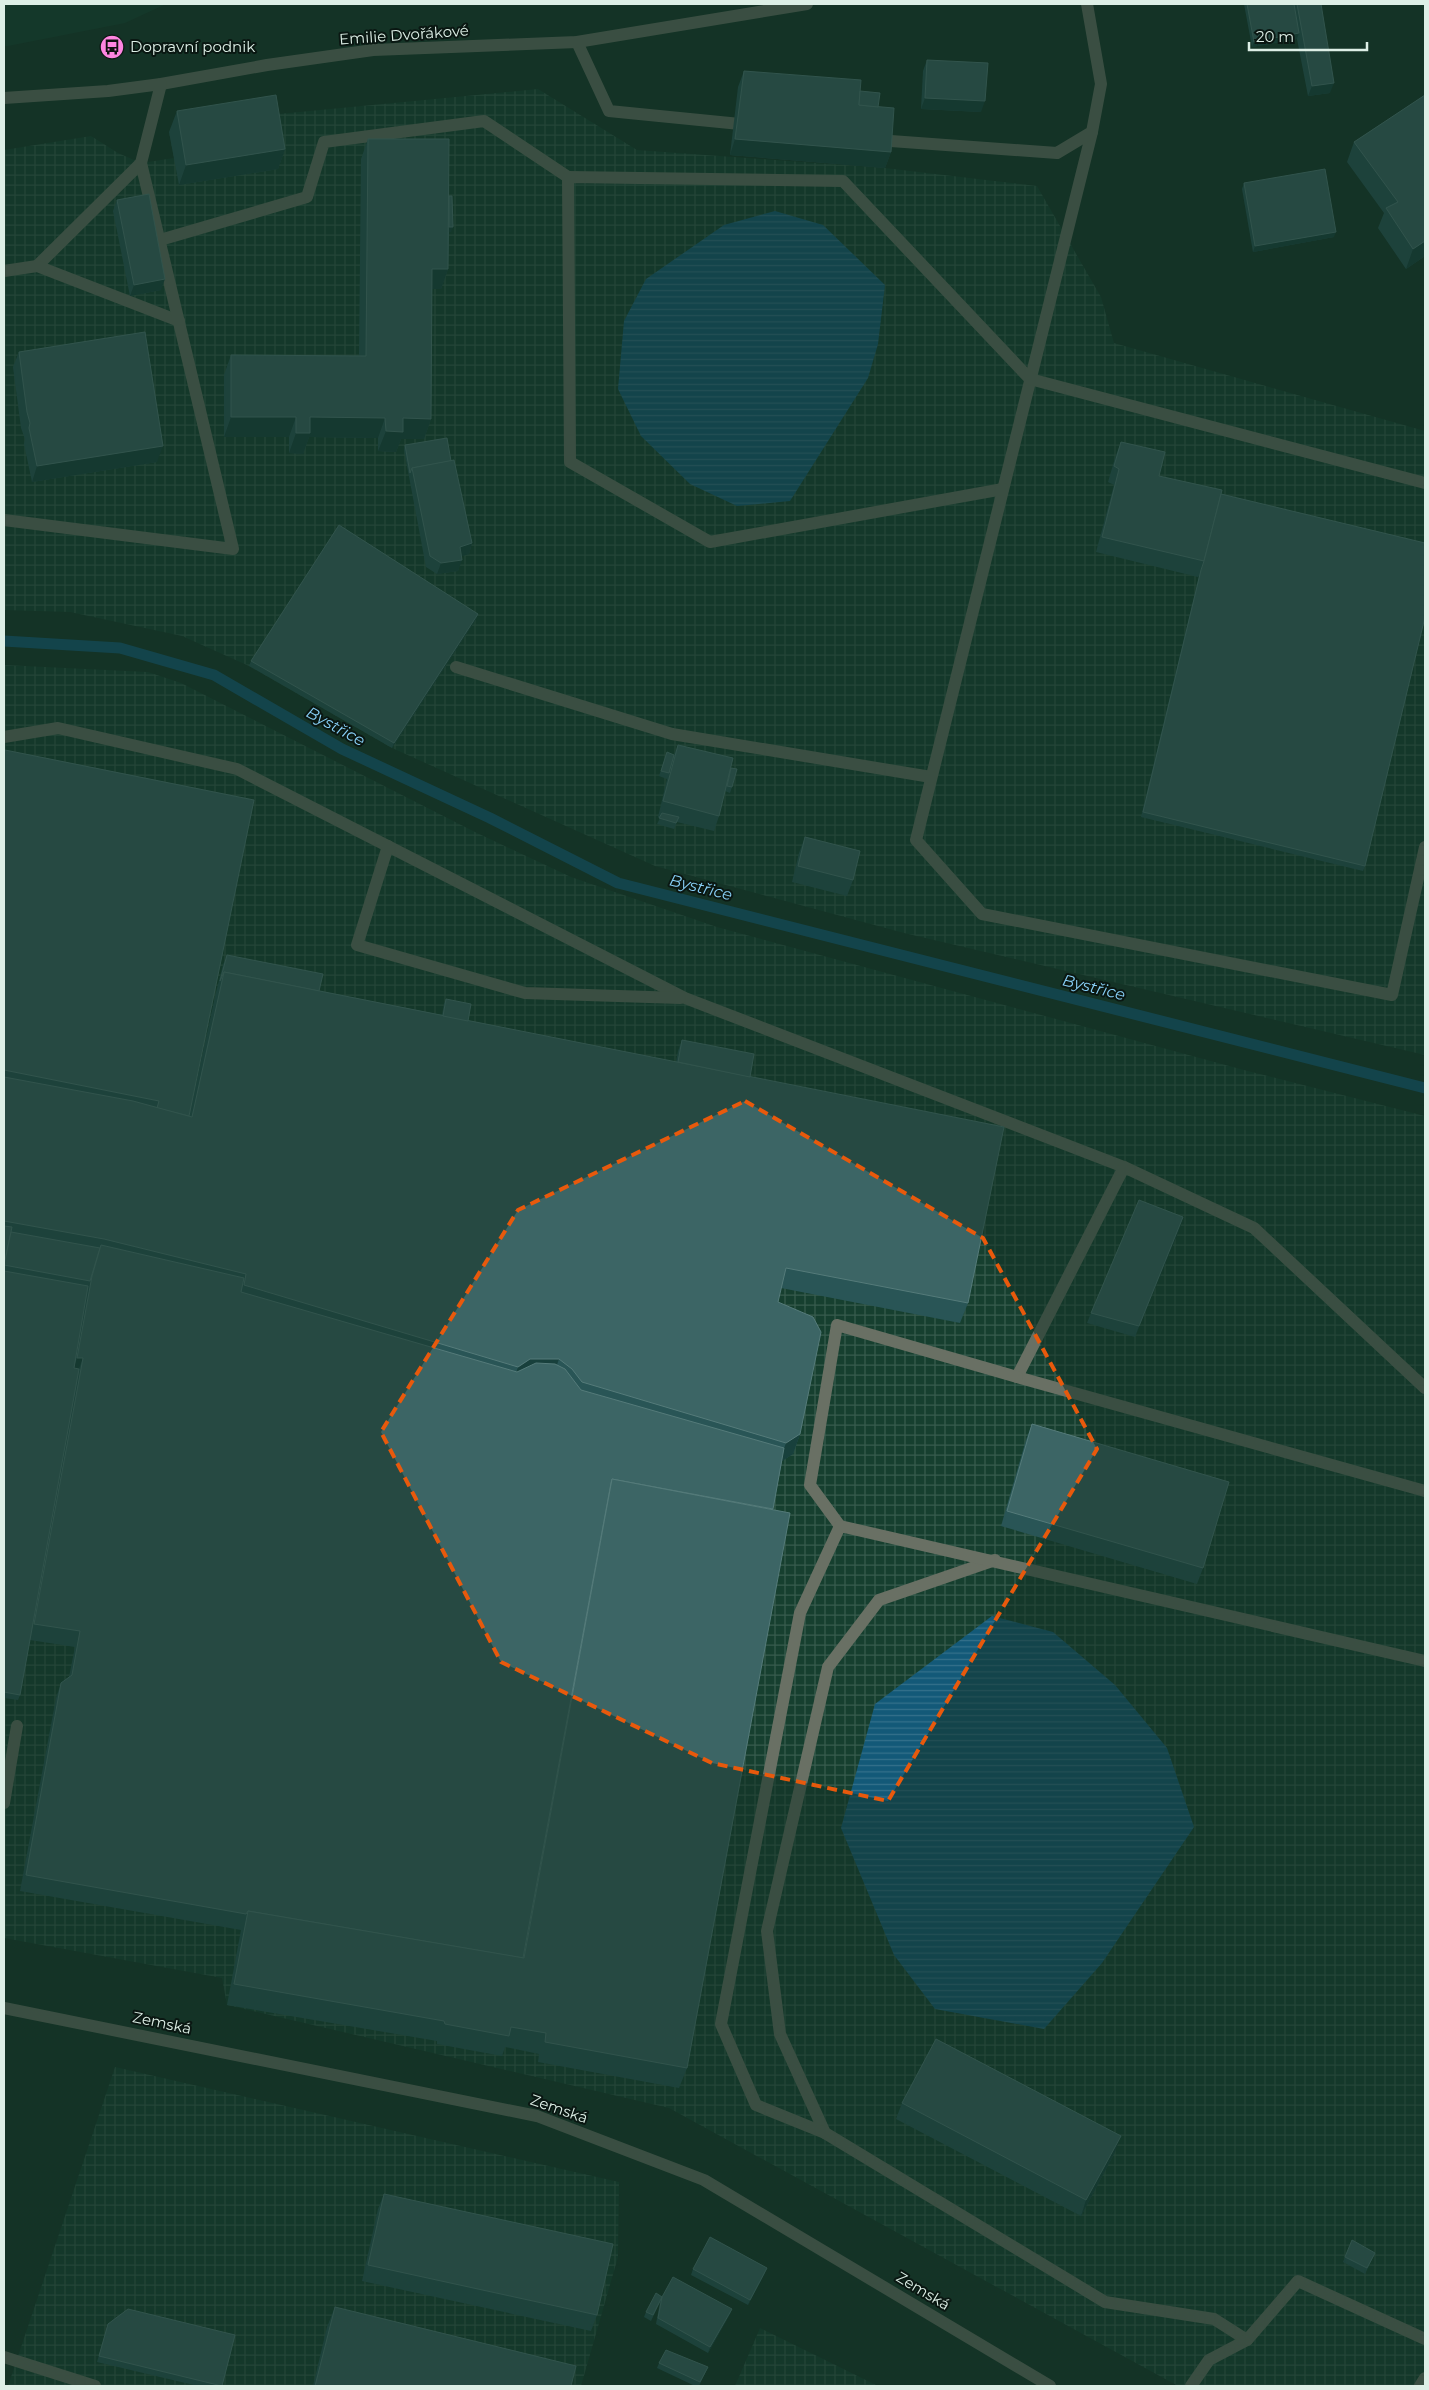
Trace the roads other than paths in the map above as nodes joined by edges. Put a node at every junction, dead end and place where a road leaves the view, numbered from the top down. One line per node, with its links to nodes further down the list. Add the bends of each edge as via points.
1 (807, 4): 3 (street, Emilie Dvořákové)
2 (1087, 4): 7 (street, via 1101,84)
3 (577, 42): 4 (street, Emilie Dvořákové, via 373,50); 6 (street, via 609,111)
4 (161, 84): 5 (street, Emilie Dvořákové); 9 (street)
5 (4, 98)
6 (762, 126)
7 (1092, 132): 8 (street, via 1057,153); 15 (street)
8 (868, 139)
9 (141, 163): 11 (street); 12 (street)
10 (568, 177): 11 (street, via 484,121 324,142 307,197); 15 (street, via 843,181); 17 (street, via 570,462 710,542)
11 (160, 240): 14 (street)
12 (37, 266): 13 (street); 14 (street)
13 (4, 271)
14 (179, 320): 18 (street, via 233,548)
15 (1030, 379): 16 (street); 17 (street)
16 (1425, 482)
17 (1003, 489): 21 (street)
18 (4, 520)
19 (456, 667): 21 (street, via 672,734)
20 (4, 737): 22 (street, via 58,728 238,769)
21 (931, 777): 23 (street, via 916,840 982,914 1392,995)
22 (388, 846): 24 (street); 24 (street, via 357,944 525,993)
23 (1425, 847)
24 (685, 998): 25 (street)
25 (1124, 1167): 26 (street); 27 (street, via 1254,1228)
26 (1017, 1376): 28 (street); 29 (street, via 837,1326 810,1486)
27 (1425, 1388)
28 (1425, 1491)
29 (840, 1526): 30 (street); 35 (street, via 800,1613 721,2024 756,2105)
30 (995, 1560): 31 (street); 35 (street, via 879,1600 828,1667 767,1931 780,2034)
31 (1425, 1660)
32 (17, 1726): 33 (street)
33 (4, 1803)
34 (4, 2008): 41 (street, Zemská, via 537,2116 704,2180)
35 (825, 2133): 37 (street, via 1105,2302 1214,2319)
36 (1425, 2339): 37 (street, via 1298,2281)
37 (1247, 2340): 42 (street, via 1209,2360)
38 (4, 2357): 40 (street)
39 (1425, 2378): 43 (street)
40 (95, 2386)
41 (1050, 2386)
42 (1191, 2386)
43 (1420, 2386)

